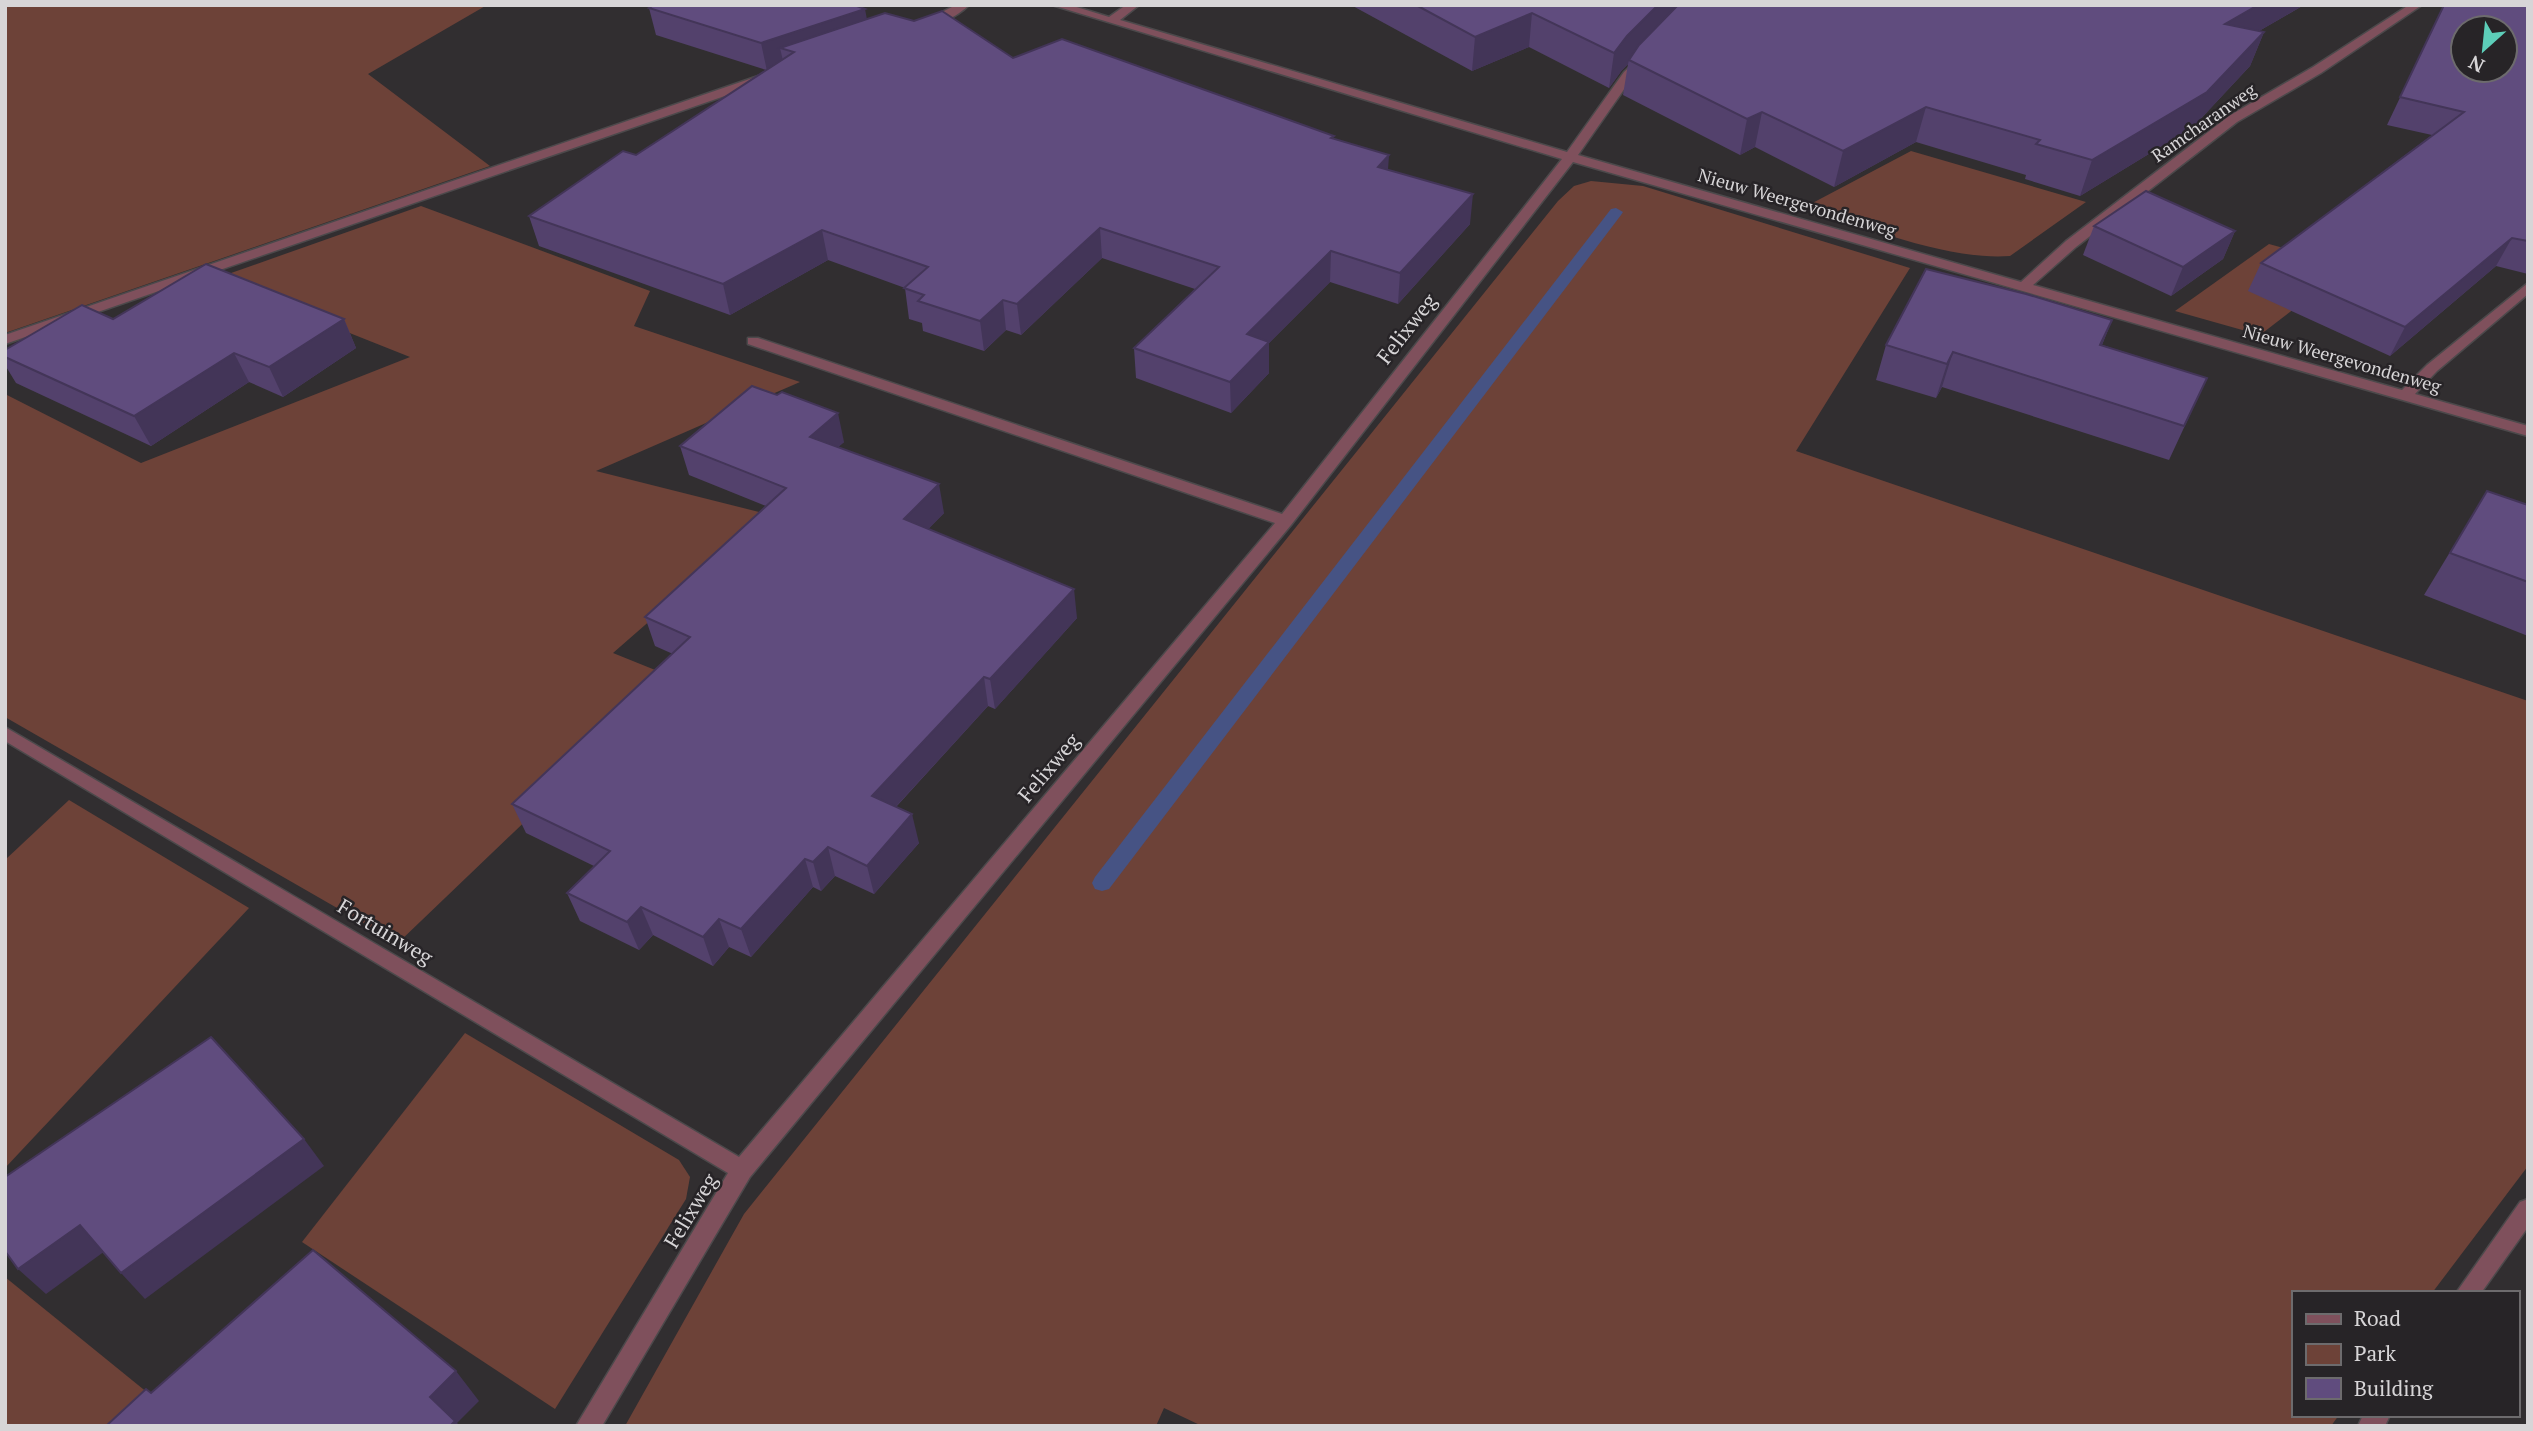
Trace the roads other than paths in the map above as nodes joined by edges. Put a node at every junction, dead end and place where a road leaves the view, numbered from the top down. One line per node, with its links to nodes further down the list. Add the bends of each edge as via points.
1 (964, 5): 6 (street)
2 (1057, 5): 5 (street, Nieuw Weergevondenweg)
3 (1134, 5): 5 (street)
4 (2417, 5): 10 (street, Ramcharanweg, via 2233,119)
5 (1111, 21): 9 (street, Nieuw Weergevondenweg)
6 (911, 28)
7 (1646, 57): 9 (street, Felixweg)
8 (779, 73): 12 (street)
9 (1570, 156): 10 (street, Nieuw Weergevondenweg); 16 (street, Felixweg)
10 (2024, 286): 14 (street, Nieuw Weergevondenweg)
11 (2528, 287): 14 (street)
12 (5, 340)
13 (753, 341): 16 (street)
14 (2405, 396): 15 (street, Nieuw Weergevondenweg)
15 (2528, 431)
16 (1285, 521): 18 (street, Felixweg)
17 (5, 733): 18 (street, Fortuinweg)
18 (742, 1170): 21 (street, Felixweg)
19 (2528, 1209): 20 (street)
20 (2468, 1291)
21 (588, 1426)

